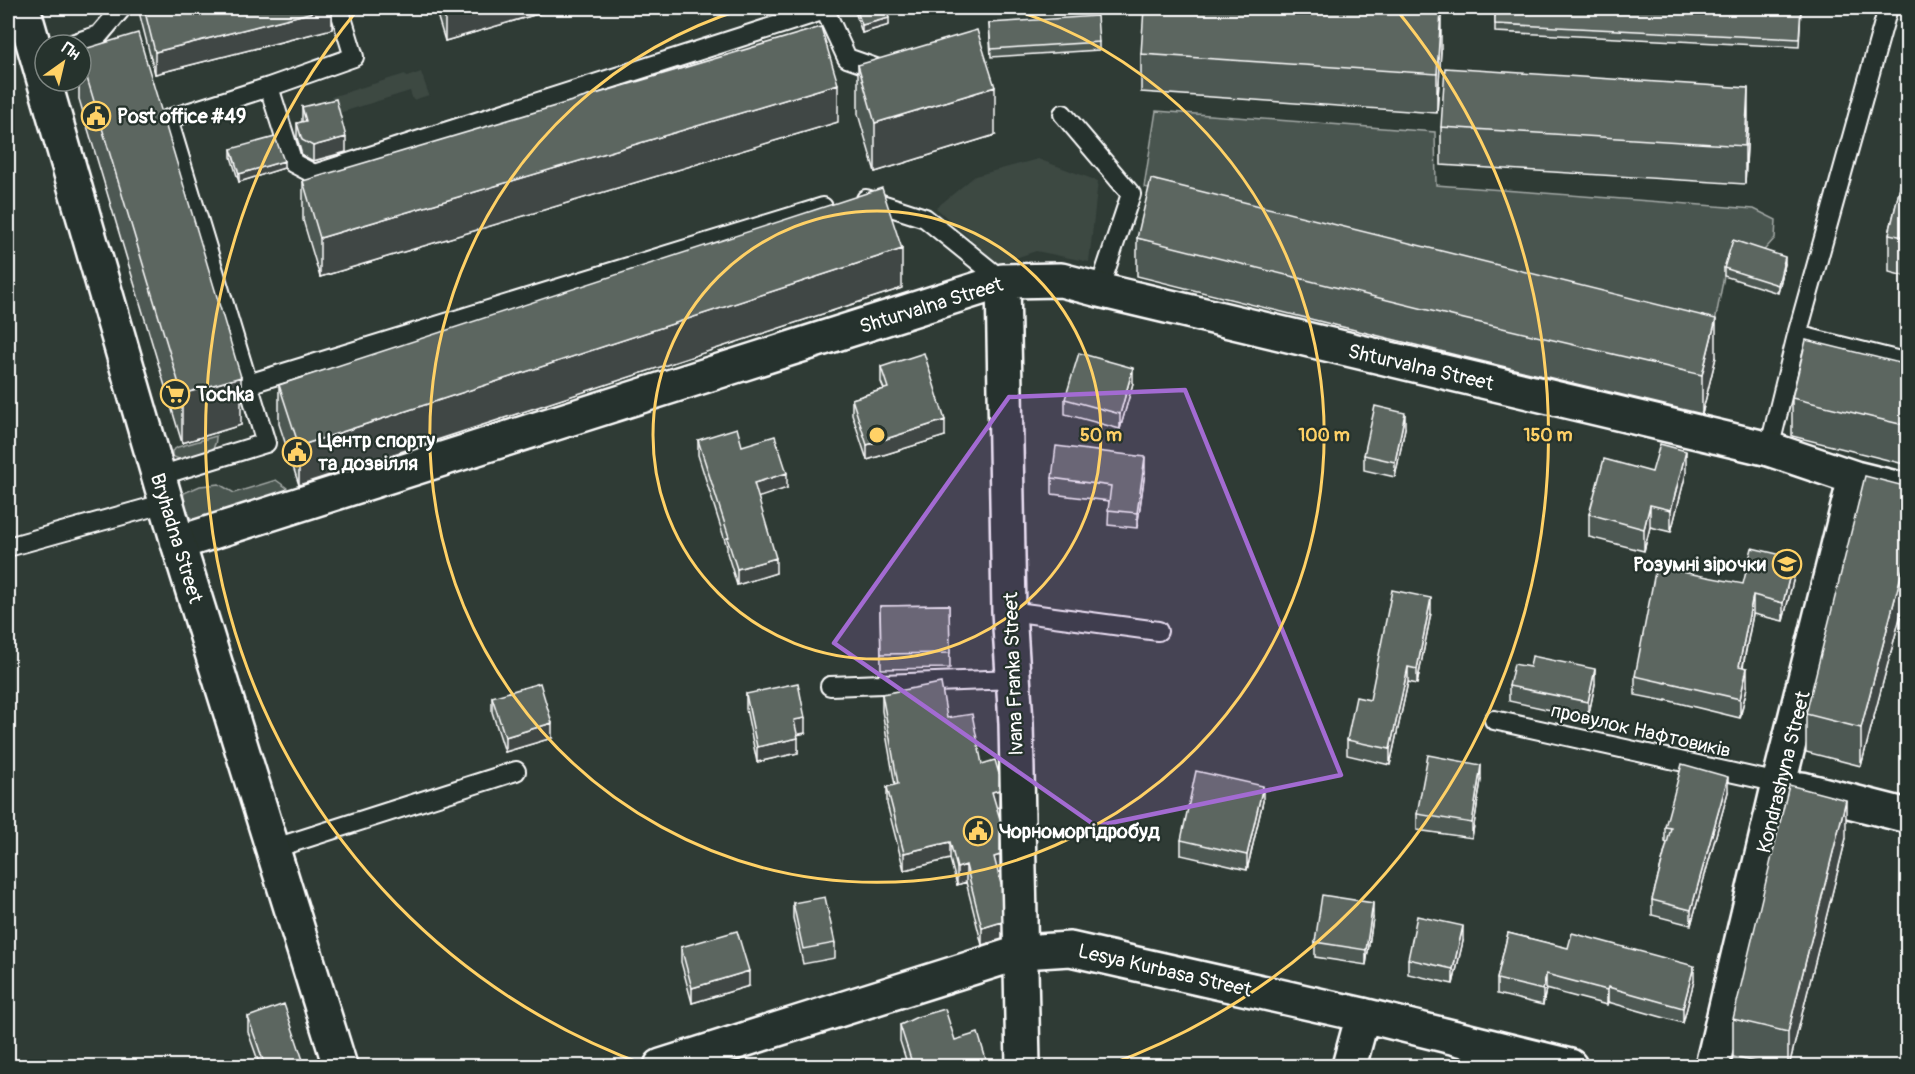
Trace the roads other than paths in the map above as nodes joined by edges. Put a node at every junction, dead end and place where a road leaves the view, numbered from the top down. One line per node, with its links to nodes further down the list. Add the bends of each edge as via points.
1 (23, 8): 6 (street, Bryhadna Street)
2 (122, 8): 7 (lane)
3 (339, 8): 9 (lane, via 354,57)
4 (1888, 8): 14 (lane)
5 (825, 9): 8 (lane, via 848,58 892,74); 9 (lane, via 314,174 293,163)
6 (33, 34)
7 (93, 37)
8 (903, 73)
9 (269, 87): 16 (lane, via 168,119)
10 (52, 93): 19 (street, Bryhadna Street)
11 (1063, 114): 13 (lane, via 1131,194)
12 (1003, 281): 13 (street, Shturvalna Street, via 1061,280); 16 (lane, via 925,218 858,196); 21 (street, Shturvalna Street); 23 (street, Ivana Franka Street)
13 (1099, 290): 17 (street, Shturvalna Street)
14 (1797, 335): 15 (lane); 17 (lane)
15 (1908, 363)
16 (248, 384): 19 (lane, via 266,443)
17 (1769, 449): 18 (street, Shturvalna Street)
18 (1855, 478): 20 (street, Shturvalna Street); 29 (street, Kondrashyna Street)
19 (162, 490): 21 (street, Bryhadna Street); 22 (lane)
20 (1908, 491)
21 (178, 543): 31 (street, Bryhadna Street)
22 (8, 547)
23 (1009, 611): 24 (lane); 25 (street, Ivana Franka Street)
24 (1158, 632)
25 (1014, 679): 26 (lane); 32 (street, Ivana Franka Street)
26 (830, 687)
27 (1494, 720): 29 (lane, провулок Нафтовиків)
28 (516, 771): 31 (lane)
29 (1779, 783): 30 (street); 40 (street, Kondrashyna Street)
30 (1908, 816)
31 (272, 849): 35 (street, Bryhadna Street)
32 (1022, 952): 33 (street, Lesya Kurbasa Street, via 1070,949); 34 (street, Lesya Kurbasa Street); 37 (street, Ivana Franka Street)
33 (1363, 1015): 38 (street); 39 (street, Lesya Kurbasa Street)
34 (724, 1057): 36 (street, Lesya Kurbasa Street)
35 (340, 1066)
36 (661, 1066)
37 (1023, 1066)
38 (1349, 1066)
39 (1570, 1066)
40 (1712, 1066)

